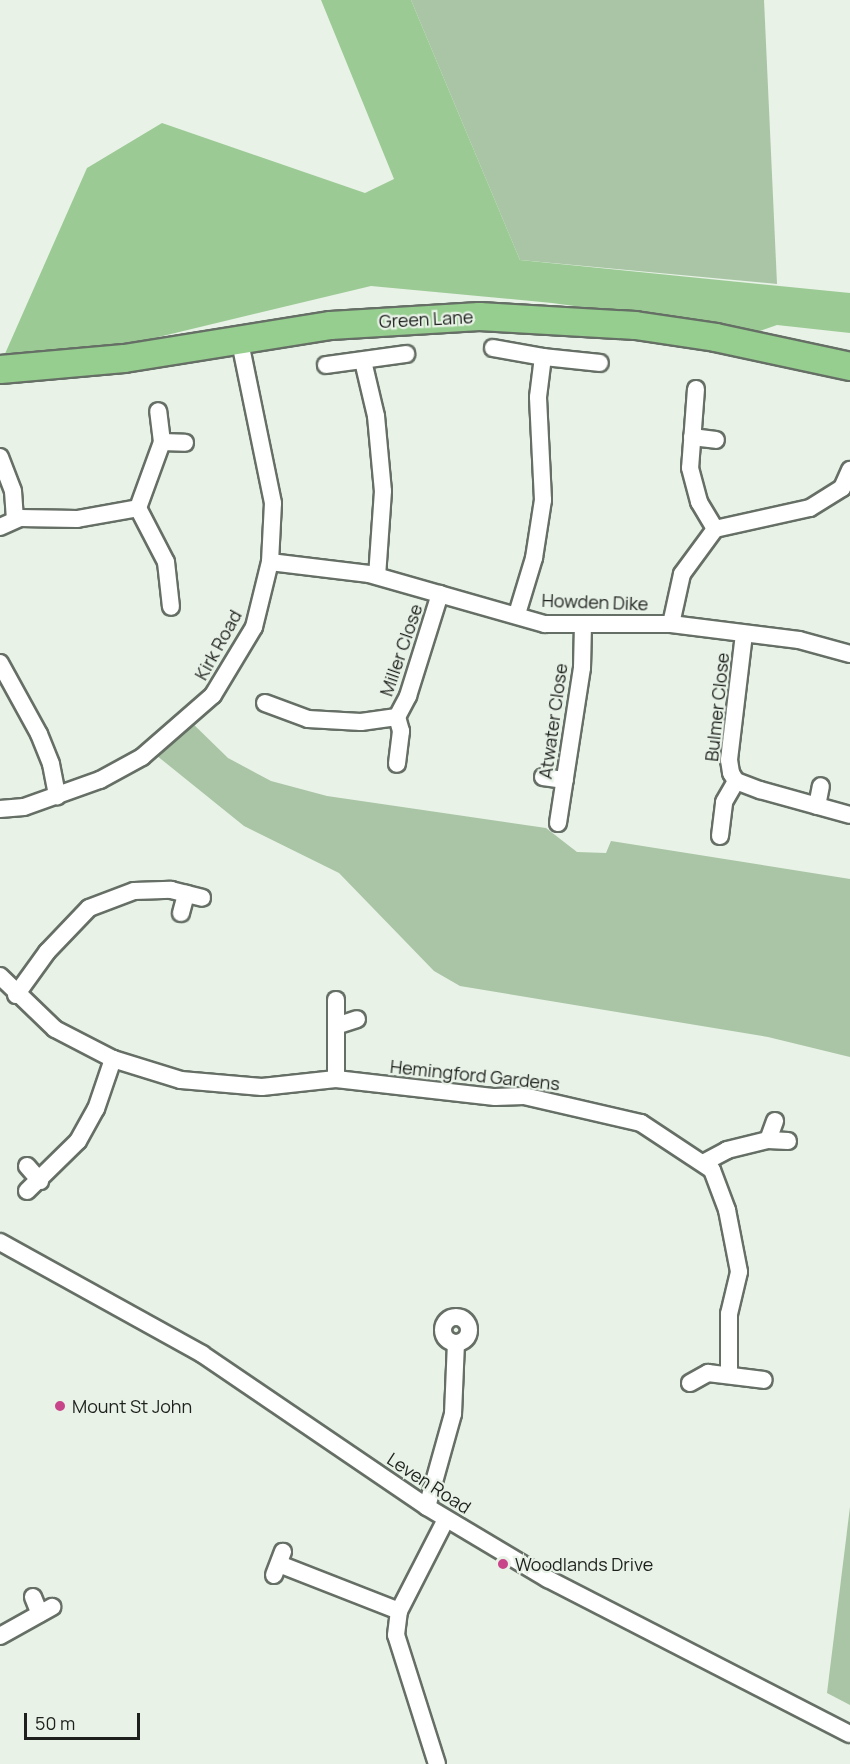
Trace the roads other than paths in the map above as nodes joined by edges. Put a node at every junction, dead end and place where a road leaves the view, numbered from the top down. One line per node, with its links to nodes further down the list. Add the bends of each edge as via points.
1 (239, 337): 8 (main road, Green Lane, via 410,318 550,318 715,337); 9 (main road, Green Lane, via 124,358); 22 (street, Kirk Road, via 273,503)
2 (493, 348): 4 (street)
3 (406, 354): 5 (street)
4 (543, 357): 6 (street); 26 (street, via 538,397 543,500 534,558)
5 (363, 361): 7 (street); 23 (street, via 376,416 383,491)
6 (600, 363)
7 (326, 365)
8 (850, 366)
9 (0, 369)
10 (696, 389): 12 (street)
11 (158, 411): 14 (street)
12 (692, 437): 13 (street); 21 (street, via 690,468 699,502)
13 (716, 440)
14 (162, 442): 15 (street); 19 (street)
15 (185, 443)
16 (0, 457): 20 (street, via 13,491)
17 (850, 470): 18 (street)
18 (846, 492): 21 (street, via 789,516 744,520)
19 (138, 508): 20 (street, via 77,519); 25 (street, via 166,562)
20 (8, 523)
21 (715, 529): 28 (street, via 682,574)
22 (270, 562): 23 (street, Howden Dike); 39 (street, Kirk Road, via 254,627 213,695 142,757 100,780)
23 (377, 576): 24 (street, Howden Dike)
24 (440, 594): 26 (street, Howden Dike); 33 (street, Miller Close, via 408,696)
25 (171, 607)
26 (517, 614): 27 (street, Howden Dike, via 545,624)
27 (583, 624): 28 (street, Howden Dike); 36 (street, Atwater Close, via 582,668)
28 (671, 624): 29 (street, Howden Dike)
29 (744, 634): 30 (street, Howden Dike, via 799,640); 37 (street, Bulmer Close, via 729,760)
30 (850, 654)
31 (0, 663): 39 (street, via 39,734 51,764)
32 (265, 704): 33 (street, Miller Close, via 308,719 361,722)
33 (397, 717): 34 (street, Miller Close, via 401,731)
34 (397, 764)
35 (543, 777): 36 (street)
36 (565, 780): 43 (street, Atwater Close)
37 (736, 781): 40 (street, Bulmer Close); 44 (street, Bulmer Close, via 724,802)
38 (821, 786): 40 (street)
39 (57, 796): 41 (street, Kirk Road, via 24,807)
40 (816, 806): 42 (street, Bulmer Close)
41 (0, 809)
42 (850, 815)
43 (558, 823)
44 (720, 836)
45 (181, 913): 47 (street, via 194,896 171,890 134,891 89,908 48,952)
46 (0, 976): 47 (street, Hemingford Gardens)
47 (16, 995): 51 (street, Hemingford Gardens, via 56,1029)
48 (336, 1000): 50 (street)
49 (357, 1019): 50 (street)
50 (336, 1026): 52 (street)
51 (113, 1059): 52 (street, Hemingford Gardens, via 181,1080 262,1087); 57 (street, via 96,1109 78,1141 33,1186)
52 (336, 1079): 56 (street, Hemingford Gardens, via 495,1097 524,1096 574,1105 641,1123)
53 (775, 1121): 54 (street)
54 (768, 1140): 55 (street); 56 (street, via 727,1150)
55 (788, 1141)
56 (703, 1163): 60 (street, Hemingford Gardens, via 712,1170 728,1210 739,1272 729,1314)
57 (27, 1166)
58 (0, 1242): 63 (street, Leven Road, via 202,1354)
59 (456, 1343): 63 (street, via 453,1414)
60 (729, 1375): 61 (street); 62 (street, via 708,1373)
61 (764, 1380)
62 (690, 1383)
63 (428, 1507): 64 (street, Leven Road)
64 (446, 1519): 67 (street); 69 (street, Leven Road, via 548,1579)
65 (279, 1564): 67 (street)
66 (33, 1597): 68 (street, via 46,1611)
67 (399, 1611): 70 (street, via 396,1635)
68 (0, 1635)
69 (850, 1734)
70 (437, 1764)

